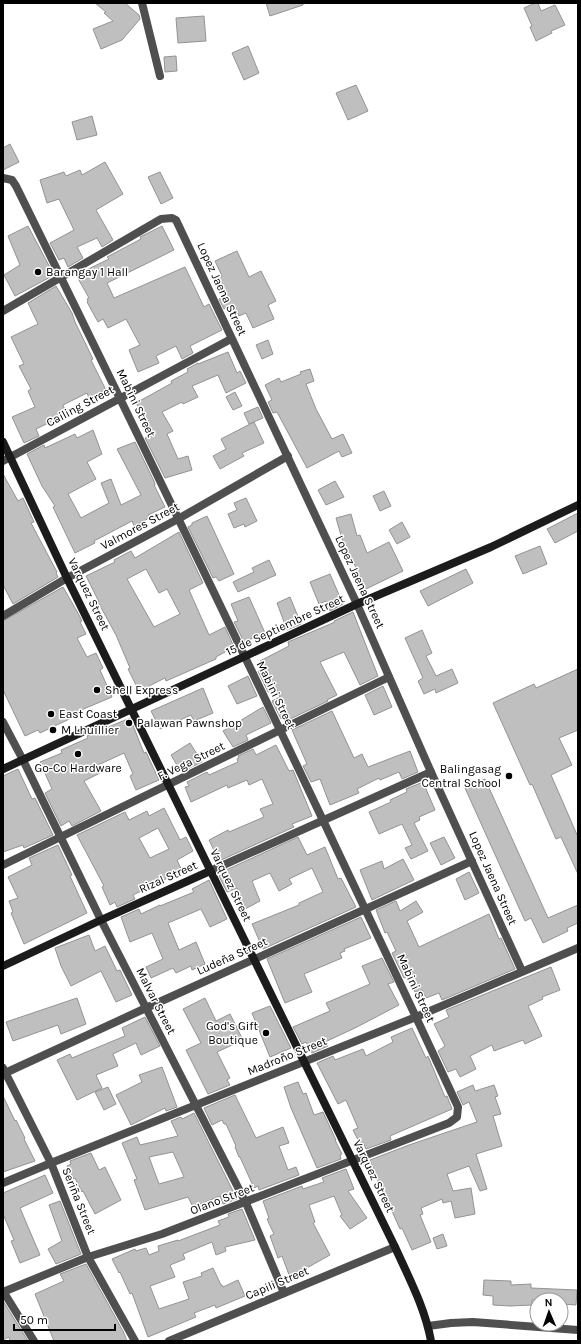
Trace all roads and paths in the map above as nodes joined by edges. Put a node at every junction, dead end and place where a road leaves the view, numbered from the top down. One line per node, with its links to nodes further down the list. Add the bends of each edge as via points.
1 (142, 3): 2 (street)
2 (160, 76)
3 (3, 178): 4 (street, Mabini Street, via 12,180 16,186)
4 (61, 277): 5 (street); 6 (street, Lopez Jaena Street, via 161,220 172,218 178,224); 7 (street, Mabini Street)
5 (3, 311)
6 (231, 339): 7 (street, Cailing Street); 9 (street, Lopez Jaena Street)
7 (121, 398): 10 (street, Cailing Street); 12 (street, Mabini Street)
8 (3, 442): 10 (street, Varquez Street)
9 (288, 456): 12 (street, Valmores Street); 14 (street, Lopez Jaena Street)
10 (6, 459): 13 (street, Varquez Street)
11 (578, 505): 14 (street, 15 de Septiembre Street, via 491,547)
12 (178, 519): 13 (street, Valmores Street); 16 (street, Mabini Street)
13 (67, 578): 15 (street, Valmores Street); 18 (street, Varquez Street)
14 (357, 604): 16 (street, 15 de Septiembre Street); 17 (street, Lopez Jaena Street)
15 (3, 616)
16 (245, 657): 18 (street, 15 de Septiembre Street); 20 (street, Mabini Street)
17 (389, 677): 20 (street, F. Vega Street); 23 (street, Lopez Jaena Street)
18 (132, 709): 21 (street, 15 de Septiembre Street); 24 (street, Varquez Street)
19 (3, 722): 21 (street, Malvar Street)
20 (280, 730): 24 (street, F. Vega Street); 25 (street, Mabini Street)
21 (23, 760): 22 (street, 15 de Septiembre Street); 26 (street, Malvar Street)
22 (3, 769)
23 (431, 772): 25 (street, Rizal Street); 27 (street, Lopez Jaena Street)
24 (169, 785): 26 (street, F. Vega Street); 29 (street, Varquez Street)
25 (323, 820): 29 (street, Rizal Street); 30 (street, Mabini Street)
26 (61, 837): 28 (street, F. Vega Street); 31 (street, Malvar Street)
27 (472, 862): 30 (street, Ludeña Street); 35 (street, Lopez Jaena Street)
28 (3, 865)
29 (210, 871): 31 (street, Rizal Street); 33 (street, Varquez Street)
30 (366, 910): 33 (street, Ludeña Street); 37 (street, Mabini Street)
31 (101, 920): 34 (street, Rizal Street); 36 (street, Malvar Street)
32 (578, 948): 35 (street, Madroño Street)
33 (254, 960): 36 (street, Ludeña Street); 38 (street, Varquez Street)
34 (3, 966)
35 (522, 971): 37 (street, Madroño Street)
36 (146, 1008): 39 (street, Ludeña Street); 40 (street, Malvar Street)
37 (416, 1017): 38 (street, Madroño Street); 41 (street, Mabini Street, via 458,1107 458,1117)
38 (304, 1062): 40 (street, Madroño Street); 42 (street, Varquez Street)
39 (4, 1072): 43 (street, Seriña Street)
40 (196, 1105): 43 (street, Madroño Street); 45 (street, Malvar Street)
41 (449, 1124): 42 (street, Olano Street)
42 (353, 1160): 45 (street, Olano Street); 46 (street, Varquez Street)
43 (51, 1163): 44 (street, Madroño Street); 47 (street, Seriña Street)
44 (3, 1183)
45 (246, 1203): 47 (street, Olano Street, via 162,1234); 49 (street, Malvar Street)
46 (395, 1247): 49 (street, Capili Street); 50 (street, Varquez Street)
47 (88, 1257): 48 (street, Olano Street); 53 (street, Seriña Street)
48 (3, 1291): 52 (street)
49 (284, 1293): 54 (street, Capili Street)
50 (428, 1326): 51 (street, via 473,1322); 55 (street, Varquez Street)
51 (578, 1330)
52 (34, 1341)
53 (135, 1341)
54 (169, 1341)
55 (431, 1341)

